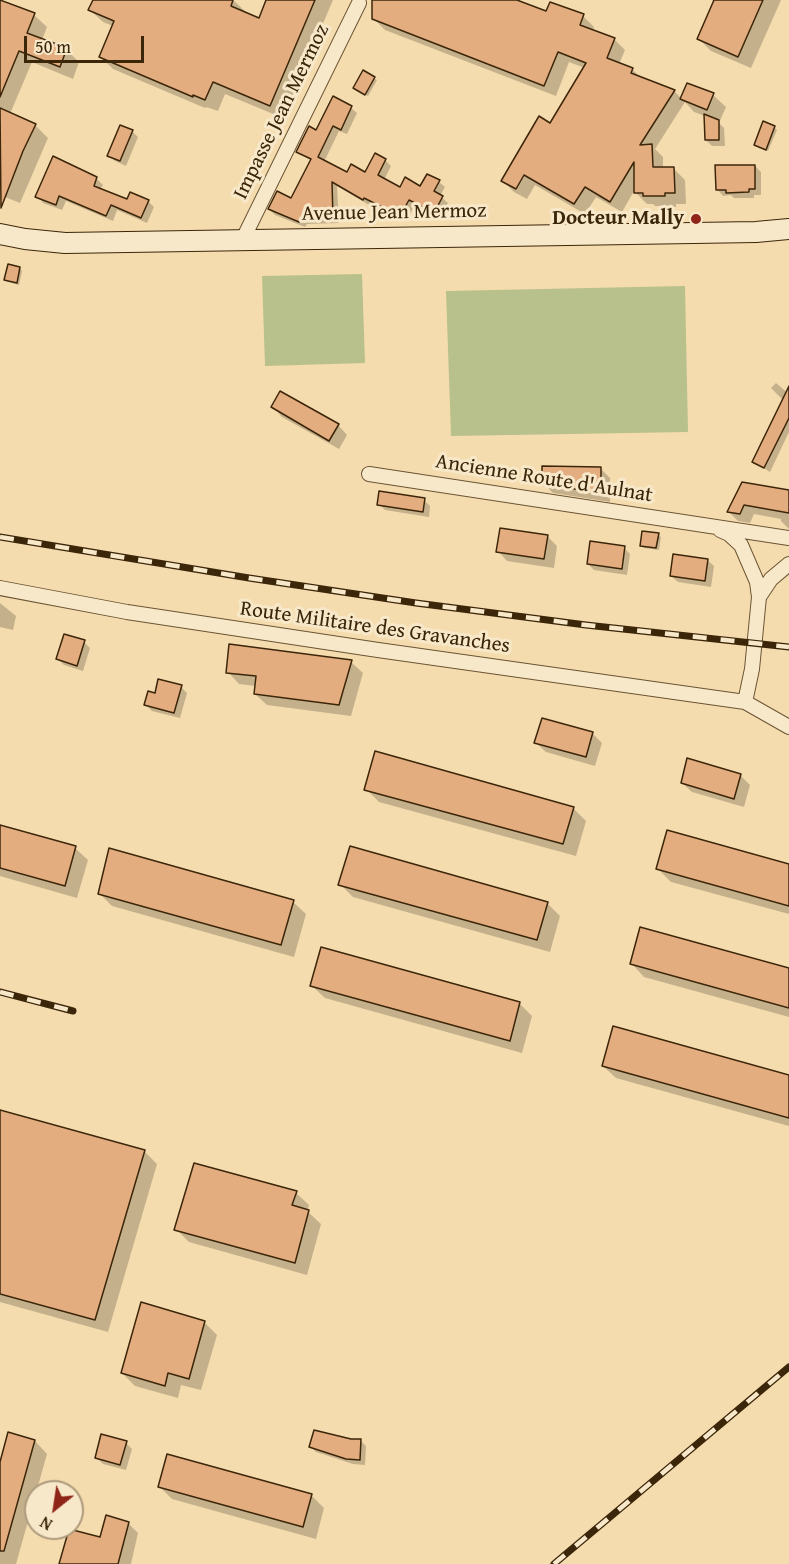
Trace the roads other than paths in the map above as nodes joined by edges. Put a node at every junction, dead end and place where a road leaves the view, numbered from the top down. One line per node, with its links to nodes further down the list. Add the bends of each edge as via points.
1 (359, 3): 4 (street, Impasse Jean Mermoz)
2 (789, 229): 4 (main road, Avenue Jean Mermoz)
3 (0, 234): 4 (main road, Avenue Jean Mermoz, via 65,243)
4 (243, 239)
5 (369, 474): 6 (street, Ancienne Route d'Aulnat)
6 (713, 526): 7 (street, Ancienne Route d'Aulnat); 10 (street, Ancienne Route d'Aulnat, via 741,545 757,582)
7 (789, 538)
8 (789, 564): 10 (street, via 771,579)
9 (0, 588): 11 (street, Route Militaire des Gravanches, via 139,614)
10 (758, 603): 11 (street)
11 (745, 702): 12 (street)
12 (789, 727)

